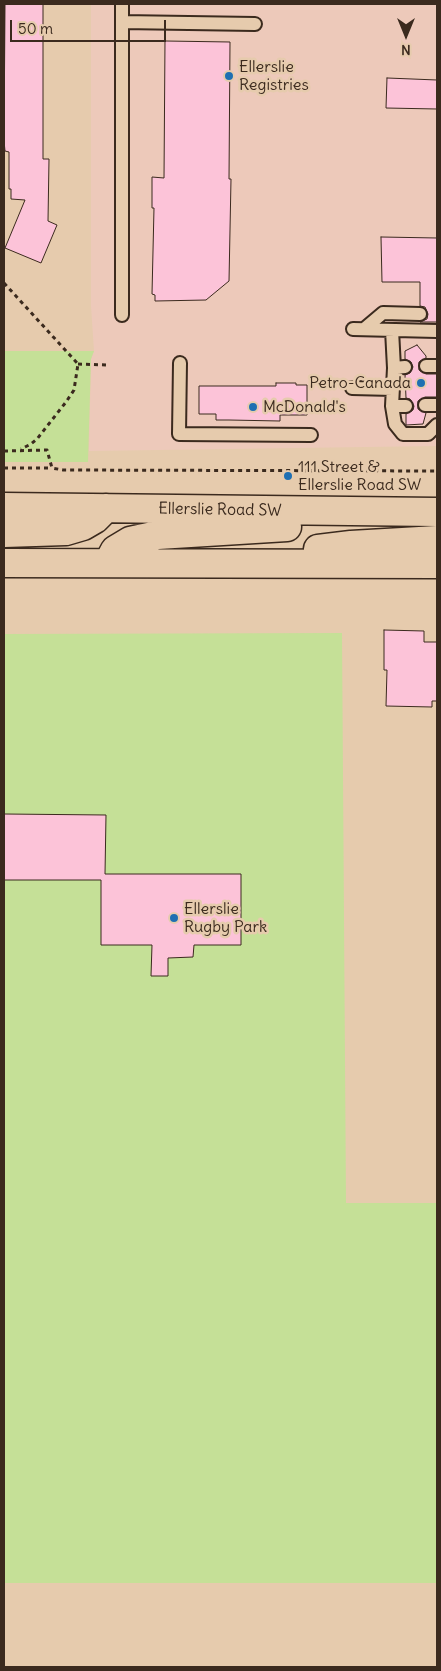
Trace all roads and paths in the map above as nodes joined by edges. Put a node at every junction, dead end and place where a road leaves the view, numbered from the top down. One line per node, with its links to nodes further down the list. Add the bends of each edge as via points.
1 (122, 4): 2 (lane)
2 (122, 22): 3 (lane); 6 (lane)
3 (255, 24)
4 (4, 282): 11 (path)
5 (420, 314): 7 (lane, via 383,314 358,330)
6 (122, 315)
7 (392, 330): 8 (lane); 14 (lane, via 400,368)
8 (437, 330): 9 (lane)
9 (437, 338)
10 (180, 363): 18 (lane, via 180,434)
11 (78, 364): 12 (path); 19 (path, via 74,390 66,402 37,439)
12 (109, 364)
13 (352, 388): 14 (lane)
14 (393, 389): 15 (lane)
15 (392, 406): 16 (lane); 17 (lane, via 395,424 403,434 428,434)
16 (406, 406)
17 (437, 425)
18 (311, 435)
19 (18, 450): 20 (path); 22 (path, via 47,450)
20 (4, 451)
21 (4, 468): 22 (path)
22 (52, 468): 23 (path)
23 (437, 471)
24 (437, 501): 28 (main road)
25 (4, 507): 26 (main road, Ellerslie Road SW)
26 (106, 508): 27 (main road, Ellerslie Road SW); 30 (main road, via 83,526 66,531)
27 (352, 512): 28 (main road, Ellerslie Road SW); 32 (main road, via 305,525 130,541 114,550)
28 (393, 512): 29 (main road, Ellerslie Road SW)
29 (437, 512)
30 (4, 533)
31 (437, 540): 34 (main road, via 351,545)
32 (108, 562): 33 (main road); 34 (main road)
33 (4, 563)
34 (208, 564): 35 (main road); 36 (main road, via 273,572)
35 (437, 564)
36 (437, 578)

